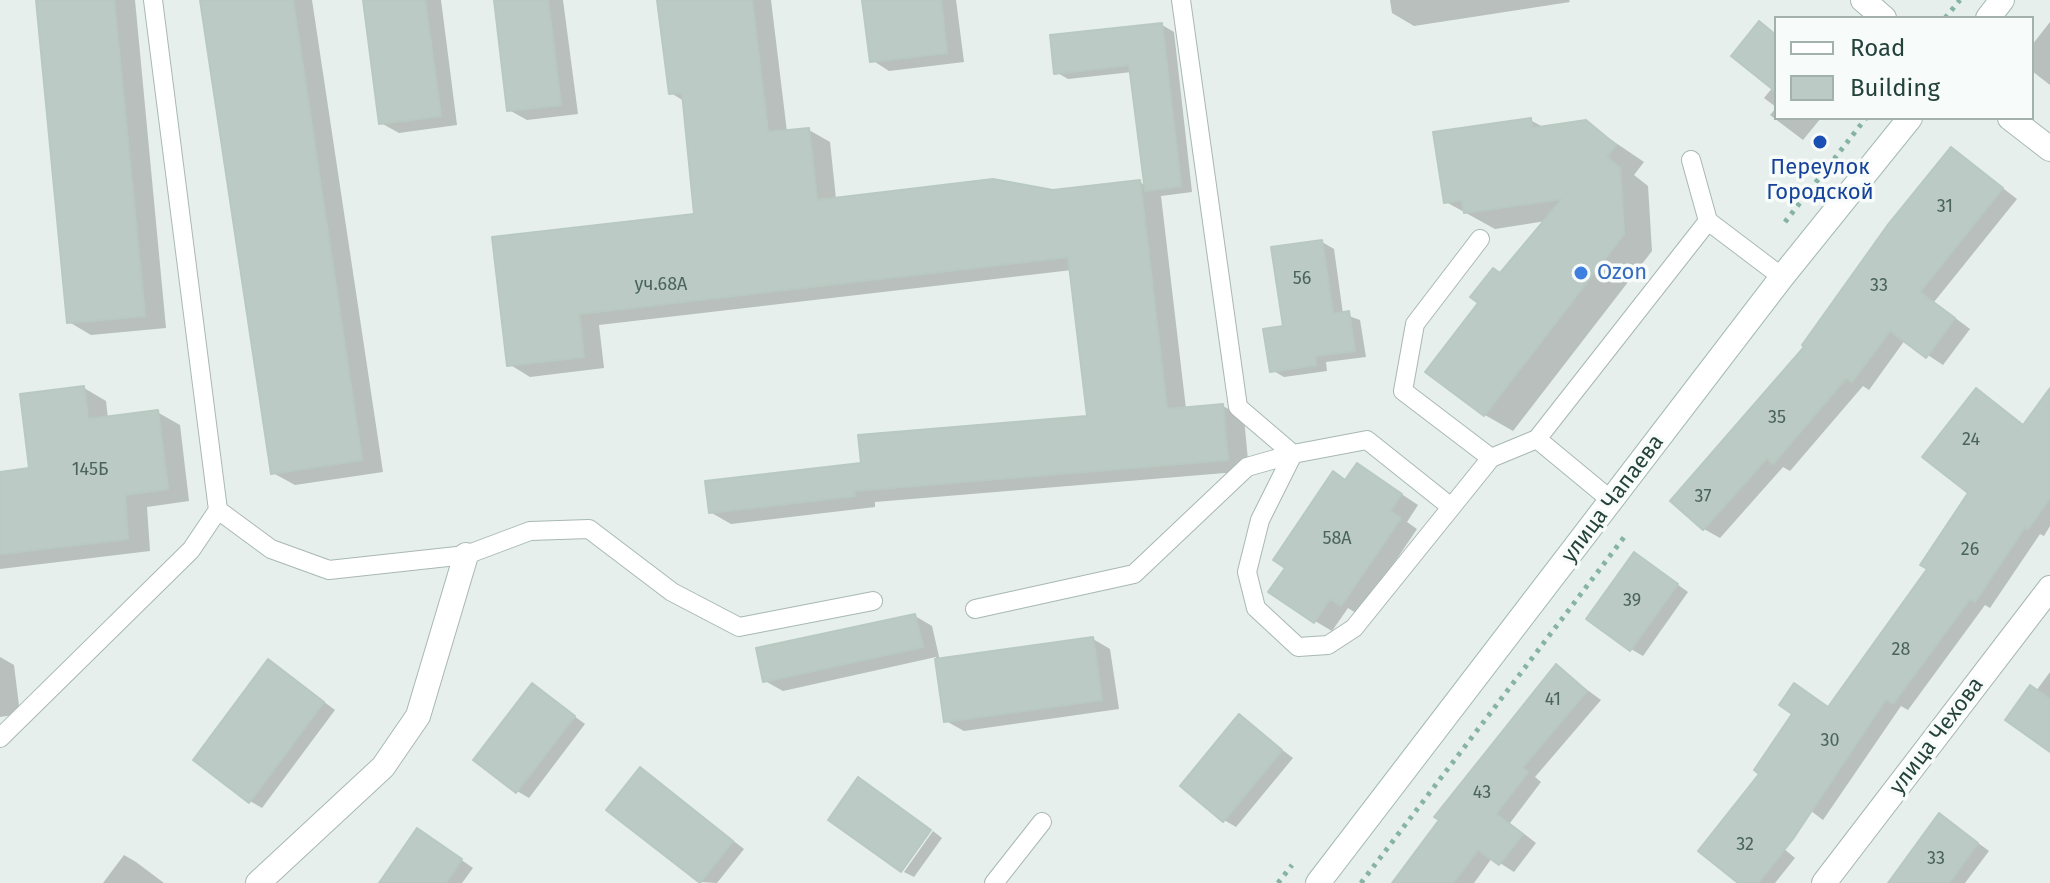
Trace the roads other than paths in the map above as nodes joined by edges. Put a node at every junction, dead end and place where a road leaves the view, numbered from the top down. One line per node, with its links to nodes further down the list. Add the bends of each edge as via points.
1 (153, 0): 19 (lane)
2 (1181, 0): 15 (lane, via 1238,407)
3 (1863, 0): 5 (street)
4 (2002, 0): 6 (street)
5 (1882, 16)
6 (1990, 16)
7 (1908, 120): 13 (street, улица Чапаева)
8 (2013, 120): 9 (street)
9 (2050, 149)
10 (1691, 160): 11 (lane)
11 (1708, 221): 13 (lane); 14 (lane)
12 (1480, 239): 16 (lane, via 1415,324 1403,391)
13 (1782, 277): 17 (street, улица Чапаева)
14 (1537, 439): 16 (lane); 17 (lane)
15 (1293, 454): 18 (lane, via 1367,440); 18 (lane, via 1260,520 1247,572 1256,608 1298,647 1328,645 1354,628); 23 (lane, via 1247,467 1134,574)
16 (1491, 458): 18 (lane)
17 (1612, 501): 28 (street, улица Чапаева)
18 (1451, 507)
19 (218, 510): 20 (lane, via 271,549 329,570); 24 (lane, via 191,550)
20 (466, 555): 22 (lane, via 530,531 589,529 672,592 739,627); 26 (street, via 418,716 383,767)
21 (2050, 588): 29 (street, улица Чехова)
22 (873, 601)
23 (975, 609)
24 (0, 738)
25 (1042, 822): 27 (lane)
26 (258, 883)
27 (994, 883)
28 (1318, 883)
29 (1824, 883)

